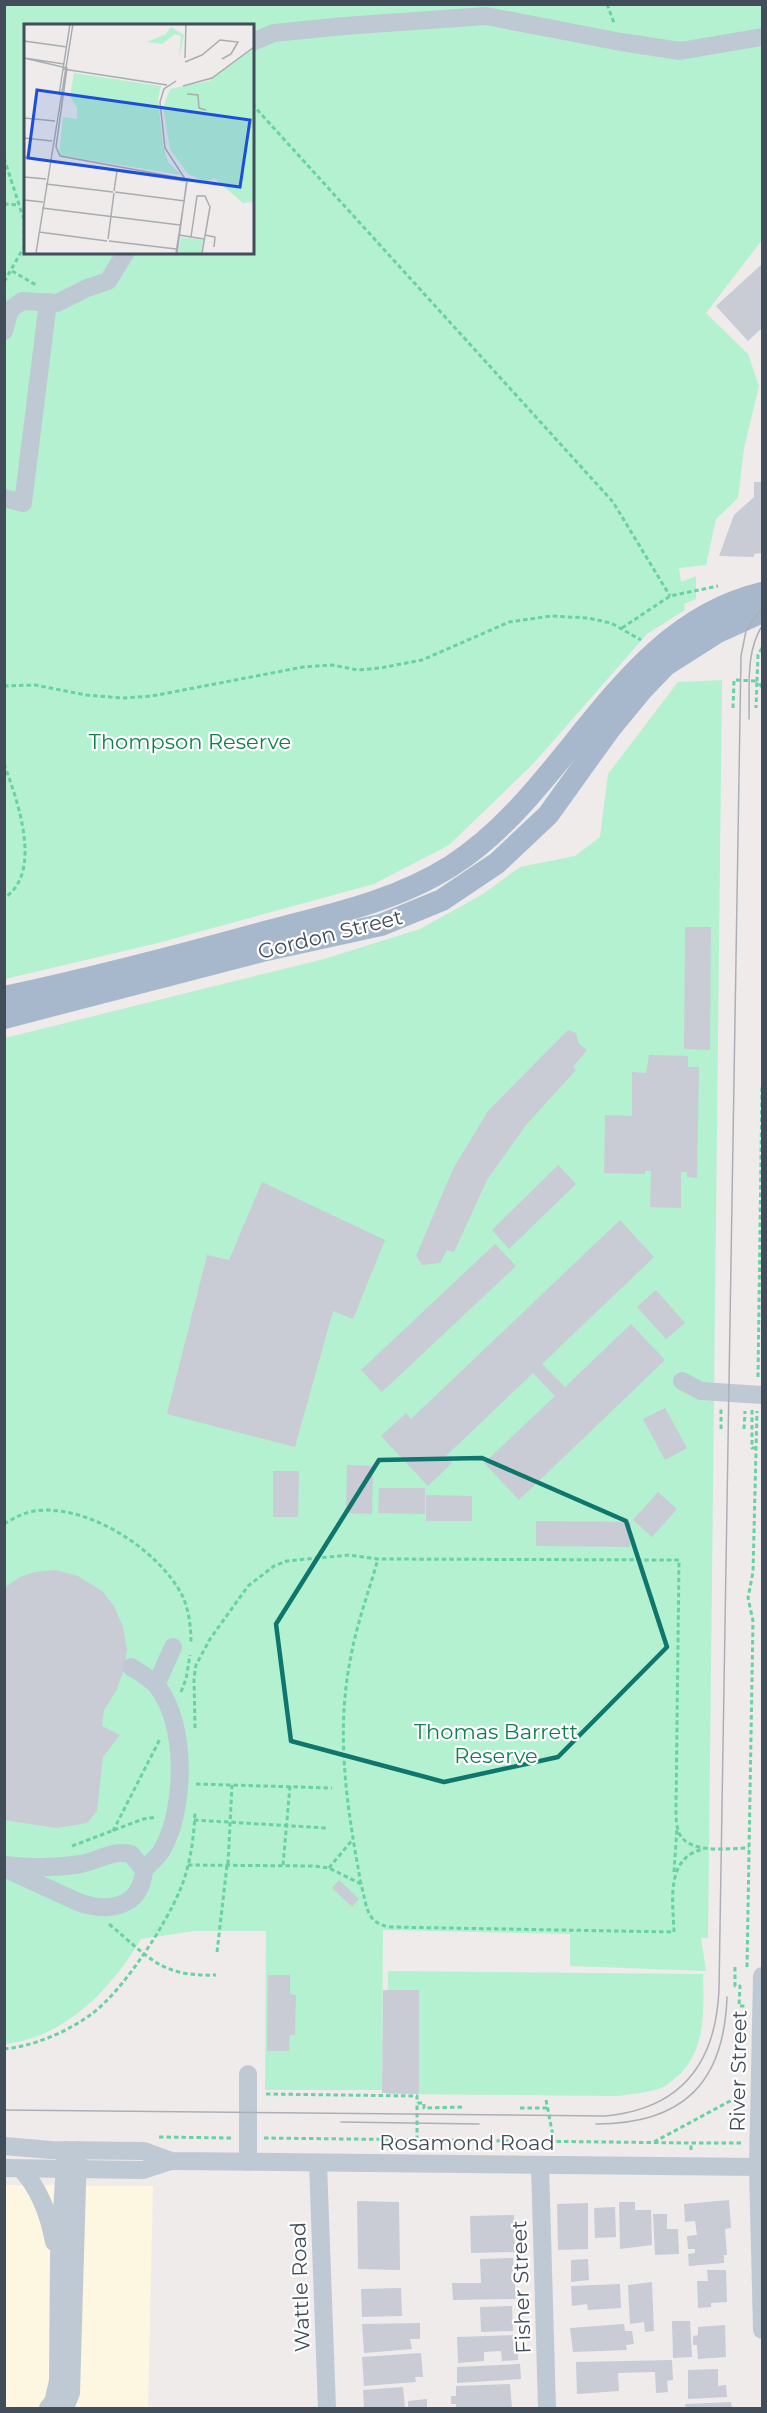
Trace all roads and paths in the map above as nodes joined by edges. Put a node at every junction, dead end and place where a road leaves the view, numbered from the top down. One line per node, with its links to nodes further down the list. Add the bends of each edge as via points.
1 (762, 37): 2 (street, via 680,51 486,16 274,33)
2 (254, 41)
3 (254, 106): 13 (path, via 613,501)
4 (5, 159): 6 (path)
5 (4, 204): 6 (path)
6 (19, 205): 8 (path, via 24,220 24,247)
7 (125, 254): 9 (street, via 108,281 57,303)
8 (4, 282)
9 (48, 302): 10 (street, via 22,301 10,310); 11 (street, via 23,503)
10 (4, 331)
11 (4, 498)
12 (729, 584): 13 (path)
13 (670, 596): 15 (path)
14 (762, 609): 17 (main road, Gordon Street, via 728,603 673,635); 24 (main road, Gordon Street, via 692,647 640,691)
15 (622, 628): 17 (path); 19 (path, via 588,618 551,616 509,622 422,660 358,670 332,665 303,667 152,696 122,698 35,685)
16 (762, 648): 18 (path)
17 (656, 651): 25 (main road, Gordon Street)
18 (757, 681): 20 (path); 21 (path, via 734,680); 22 (path)
19 (4, 686)
20 (762, 687)
21 (733, 708)
22 (756, 708)
23 (4, 764): 26 (path, via 19,806 25,850 24,873 15,892)
24 (548, 815): 25 (main road, via 536,812); 28 (main road, Gordon Street, via 469,884 411,914 381,925 262,951)
25 (512, 816): 27 (main road, Gordon Street, via 451,866 364,905 170,958)
26 (4, 898)
27 (4, 997)
28 (4, 1018)
29 (762, 1085): 31 (path)
30 (682, 1381): 31 (street, via 701,1391)
31 (760, 1394): 33 (path)
32 (744, 1429): 33 (path, via 745,1407 752,1407 752,1448)
33 (756, 1448): 58 (path, via 753,1572 748,1598 753,1621)
34 (4, 1524): 38 (path, via 34,1512 60,1512 104,1525 132,1542 161,1568 183,1597 191,1632)
35 (378, 1559): 39 (path, via 349,1555 312,1557 274,1566 248,1586 202,1652); 51 (path, via 679,1560); 55 (path, via 351,1656 344,1710 343,1758)
36 (173, 1647): 40 (street)
37 (131, 1666): 40 (street)
38 (188, 1670): 39 (path); 41 (path)
39 (195, 1671): 42 (path)
40 (156, 1685): 41 (street)
41 (172, 1713): 48 (street, via 180,1772); 54 (path)
42 (195, 1728)
43 (232, 1785): 44 (path); 46 (path, via 196,1784); 50 (path)
44 (290, 1786): 45 (path); 52 (path)
45 (332, 1788)
46 (195, 1790)
47 (195, 1809): 49 (path)
48 (176, 1813): 54 (path); 64 (street, via 162,1850)
49 (195, 1820): 50 (path); 60 (path)
50 (229, 1822): 52 (path); 59 (path)
51 (677, 1823): 57 (path, via 682,1839 689,1843); 66 (path)
52 (287, 1826): 53 (path); 62 (path)
53 (326, 1828)
54 (113, 1831): 56 (path)
55 (353, 1839): 63 (path); 65 (path)
56 (66, 1848)
57 (721, 1848): 58 (path); 66 (path, via 688,1855 676,1869)
58 (749, 1848): 72 (path)
59 (227, 1864): 60 (path); 62 (path); 68 (path)
60 (188, 1865): 69 (path, via 180,1890)
61 (4, 1866): 64 (street, via 82,1863 121,1852 131,1854); 67 (street, via 78,1902)
62 (283, 1866): 63 (path)
63 (329, 1868): 65 (path)
64 (144, 1870): 67 (street, via 143,1882 130,1900)
65 (361, 1884): 66 (path, via 370,1916 378,1925 390,1927 662,1932 674,1932)
66 (673, 1888)
67 (100, 1907): 69 (path, via 109,1925)
68 (217, 1952)
69 (144, 1954): 71 (path, via 190,1976); 74 (path, via 109,1998 79,2022 29,2045)
70 (735, 1967): 73 (path, via 735,1986 740,1986 739,2006 745,2006)
71 (216, 1975)
72 (754, 1975): 76 (street, River Street)
73 (745, 2017)
74 (4, 2049)
75 (248, 2074): 77 (street)
76 (752, 2084): 78 (path); 78 (path); 92 (street, River Street)
77 (249, 2094): 80 (path, via 417,2096); 87 (street)
78 (743, 2094): 81 (path); 90 (path)
79 (546, 2100): 84 (path)
80 (417, 2103): 82 (path, via 424,2103 424,2108); 88 (path)
81 (743, 2104)
82 (464, 2108)
83 (520, 2108): 84 (path)
84 (547, 2108): 89 (path)
85 (742, 2133): 92 (path)
86 (156, 2138): 87 (path)
87 (249, 2138): 88 (path); 96 (street)
88 (417, 2139): 89 (path)
89 (554, 2141): 90 (path)
90 (653, 2142): 91 (path)
91 (691, 2143): 92 (path); 99 (path)
92 (751, 2143): 100 (street, River Street)
93 (4, 2146): 94 (street, Rosamond Road)
94 (72, 2150): 95 (street, Rosamond Road, via 144,2151); 102 (street)
95 (171, 2161): 96 (street, Rosamond Road); 102 (street, Rosamond Road, via 143,2170)
96 (248, 2162): 97 (street, Rosamond Road)
97 (318, 2164): 98 (street, Rosamond Road); 107 (street, Wattle Road)
98 (540, 2165): 99 (street, Rosamond Road); 108 (street, Fisher Street)
99 (692, 2166): 100 (street, Rosamond Road)
100 (760, 2167): 104 (street, River Street)
101 (13, 2169): 102 (street, Rosamond Road); 103 (street, via 31,2180 45,2210)
102 (71, 2170): 103 (street); 106 (street, via 71,2393)
103 (59, 2274): 105 (street, via 58,2381)
104 (762, 2330)
105 (48, 2409)
106 (65, 2409)
107 (327, 2409)
108 (548, 2409)

